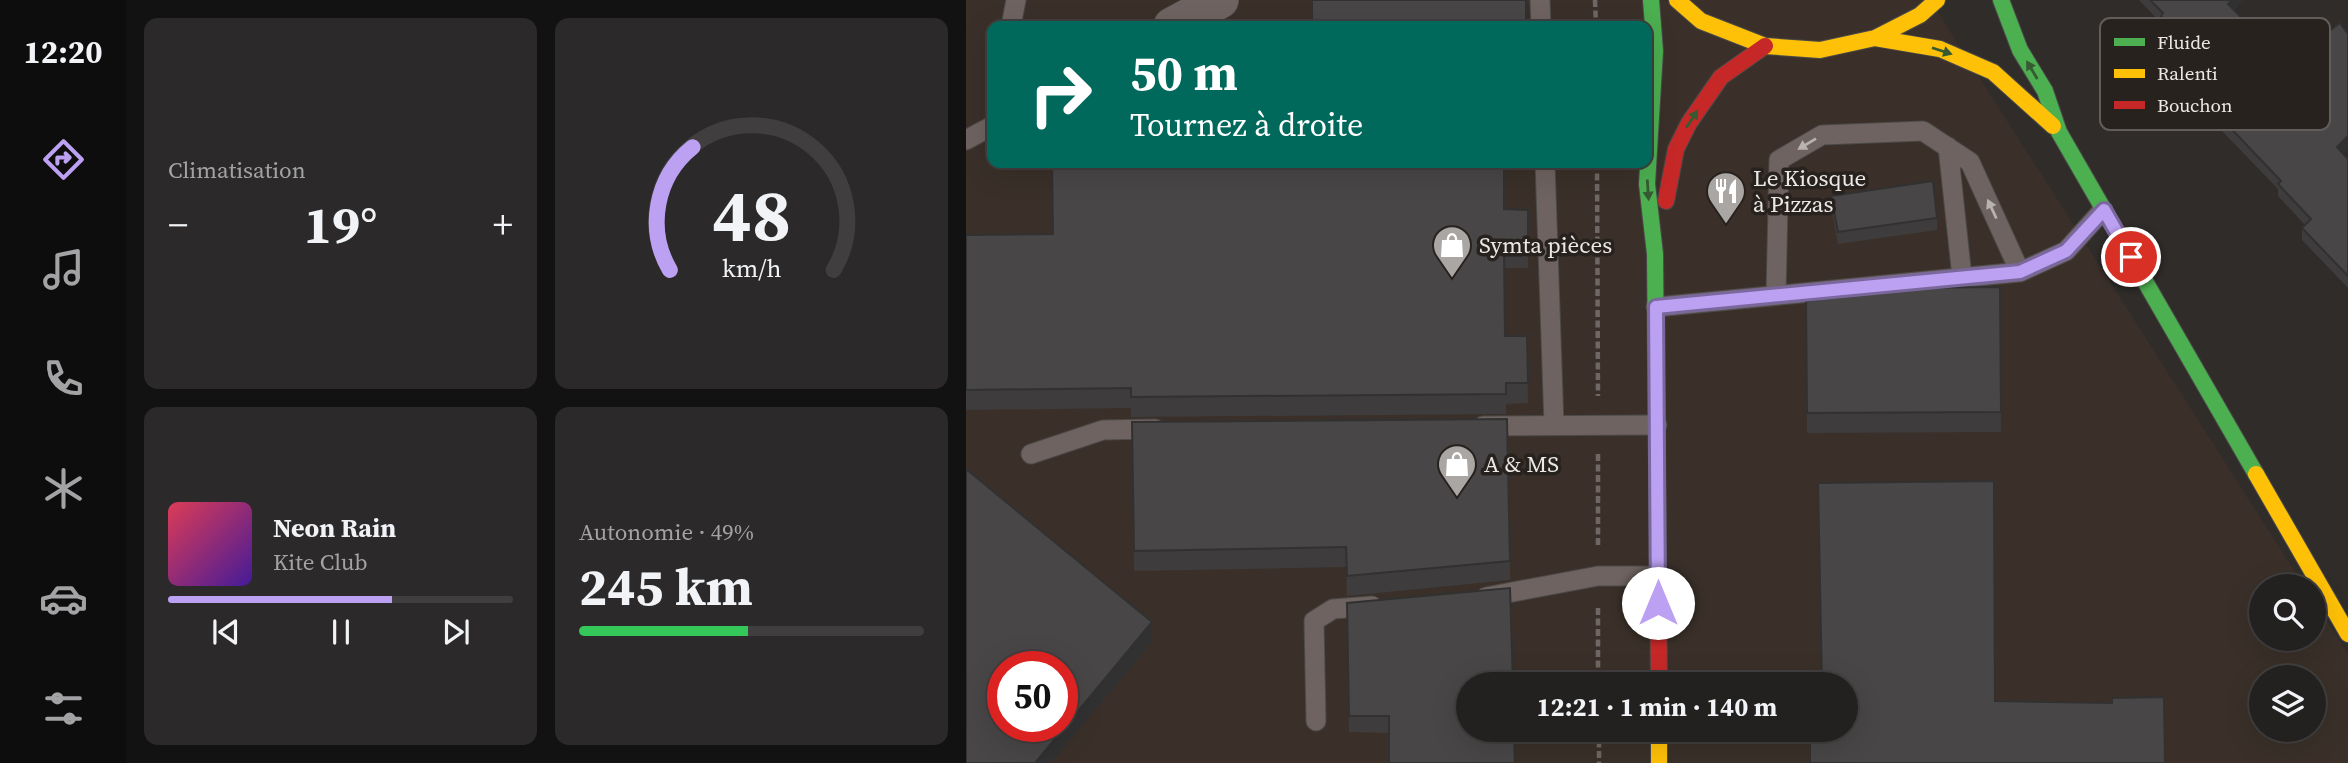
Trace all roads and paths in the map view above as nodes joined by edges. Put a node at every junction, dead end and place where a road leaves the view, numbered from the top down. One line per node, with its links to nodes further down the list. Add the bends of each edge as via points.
1 (1016, 0): 9 (lane)
2 (1220, 0): 10 (street)
3 (1540, 0): 11 (lane)
4 (1595, 0): 12 (path)
5 (1651, 0): 15 (main road, one-way to 15)
6 (1676, 0): 14 (main road, via 1701,21)
7 (1937, 0): 13 (main road, via 1920,15)
8 (2001, 0): 17 (main road, one-way to 8, via 2045,91 2020,50)
9 (1013, 21)
10 (1181, 21)
11 (1541, 21)
12 (1596, 21)
13 (1875, 38): 14 (main road, via 1821,50); 17 (main road, one-way to 17, via 1940,49 1993,72)
14 (1765, 46): 23 (main road, one-way to 14, via 1676,149 1689,123 1721,78)
15 (1652, 101)
16 (987, 129): 18 (lane)
17 (2059, 132): 22 (main road)
18 (966, 140)
19 (1948, 147): 24 (lane, one-way to 19, via 1970,162); 25 (lane); 26 (lane, one-way to 26, via 1923,131 1822,135 1779,160)
20 (1545, 168): 28 (lane)
21 (1648, 168): 23 (main road, one-way to 23)
22 (2104, 210): 24 (lane, via 2066,251); 36 (main road)
23 (1655, 254): 27 (main road)
24 (2020, 272): 25 (lane)
25 (1962, 277): 26 (lane)
26 (1776, 295): 27 (lane)
27 (1656, 307): 29 (main road)
28 (1554, 425): 29 (lane); 30 (lane)
29 (1657, 425): 33 (main road)
30 (1458, 426)
31 (1171, 429): 32 (lane, via 1103,430)
32 (1031, 454)
33 (1658, 576): 34 (lane, via 1598,576); 37 (main road)
34 (1467, 598)
35 (1386, 604): 38 (lane, via 1333,608 1314,621)
36 (2348, 634)
37 (1659, 672)
38 (1316, 721)
39 (1598, 742): 41 (path)
40 (1659, 742): 42 (main road)
41 (1599, 763)
42 (1659, 763)

